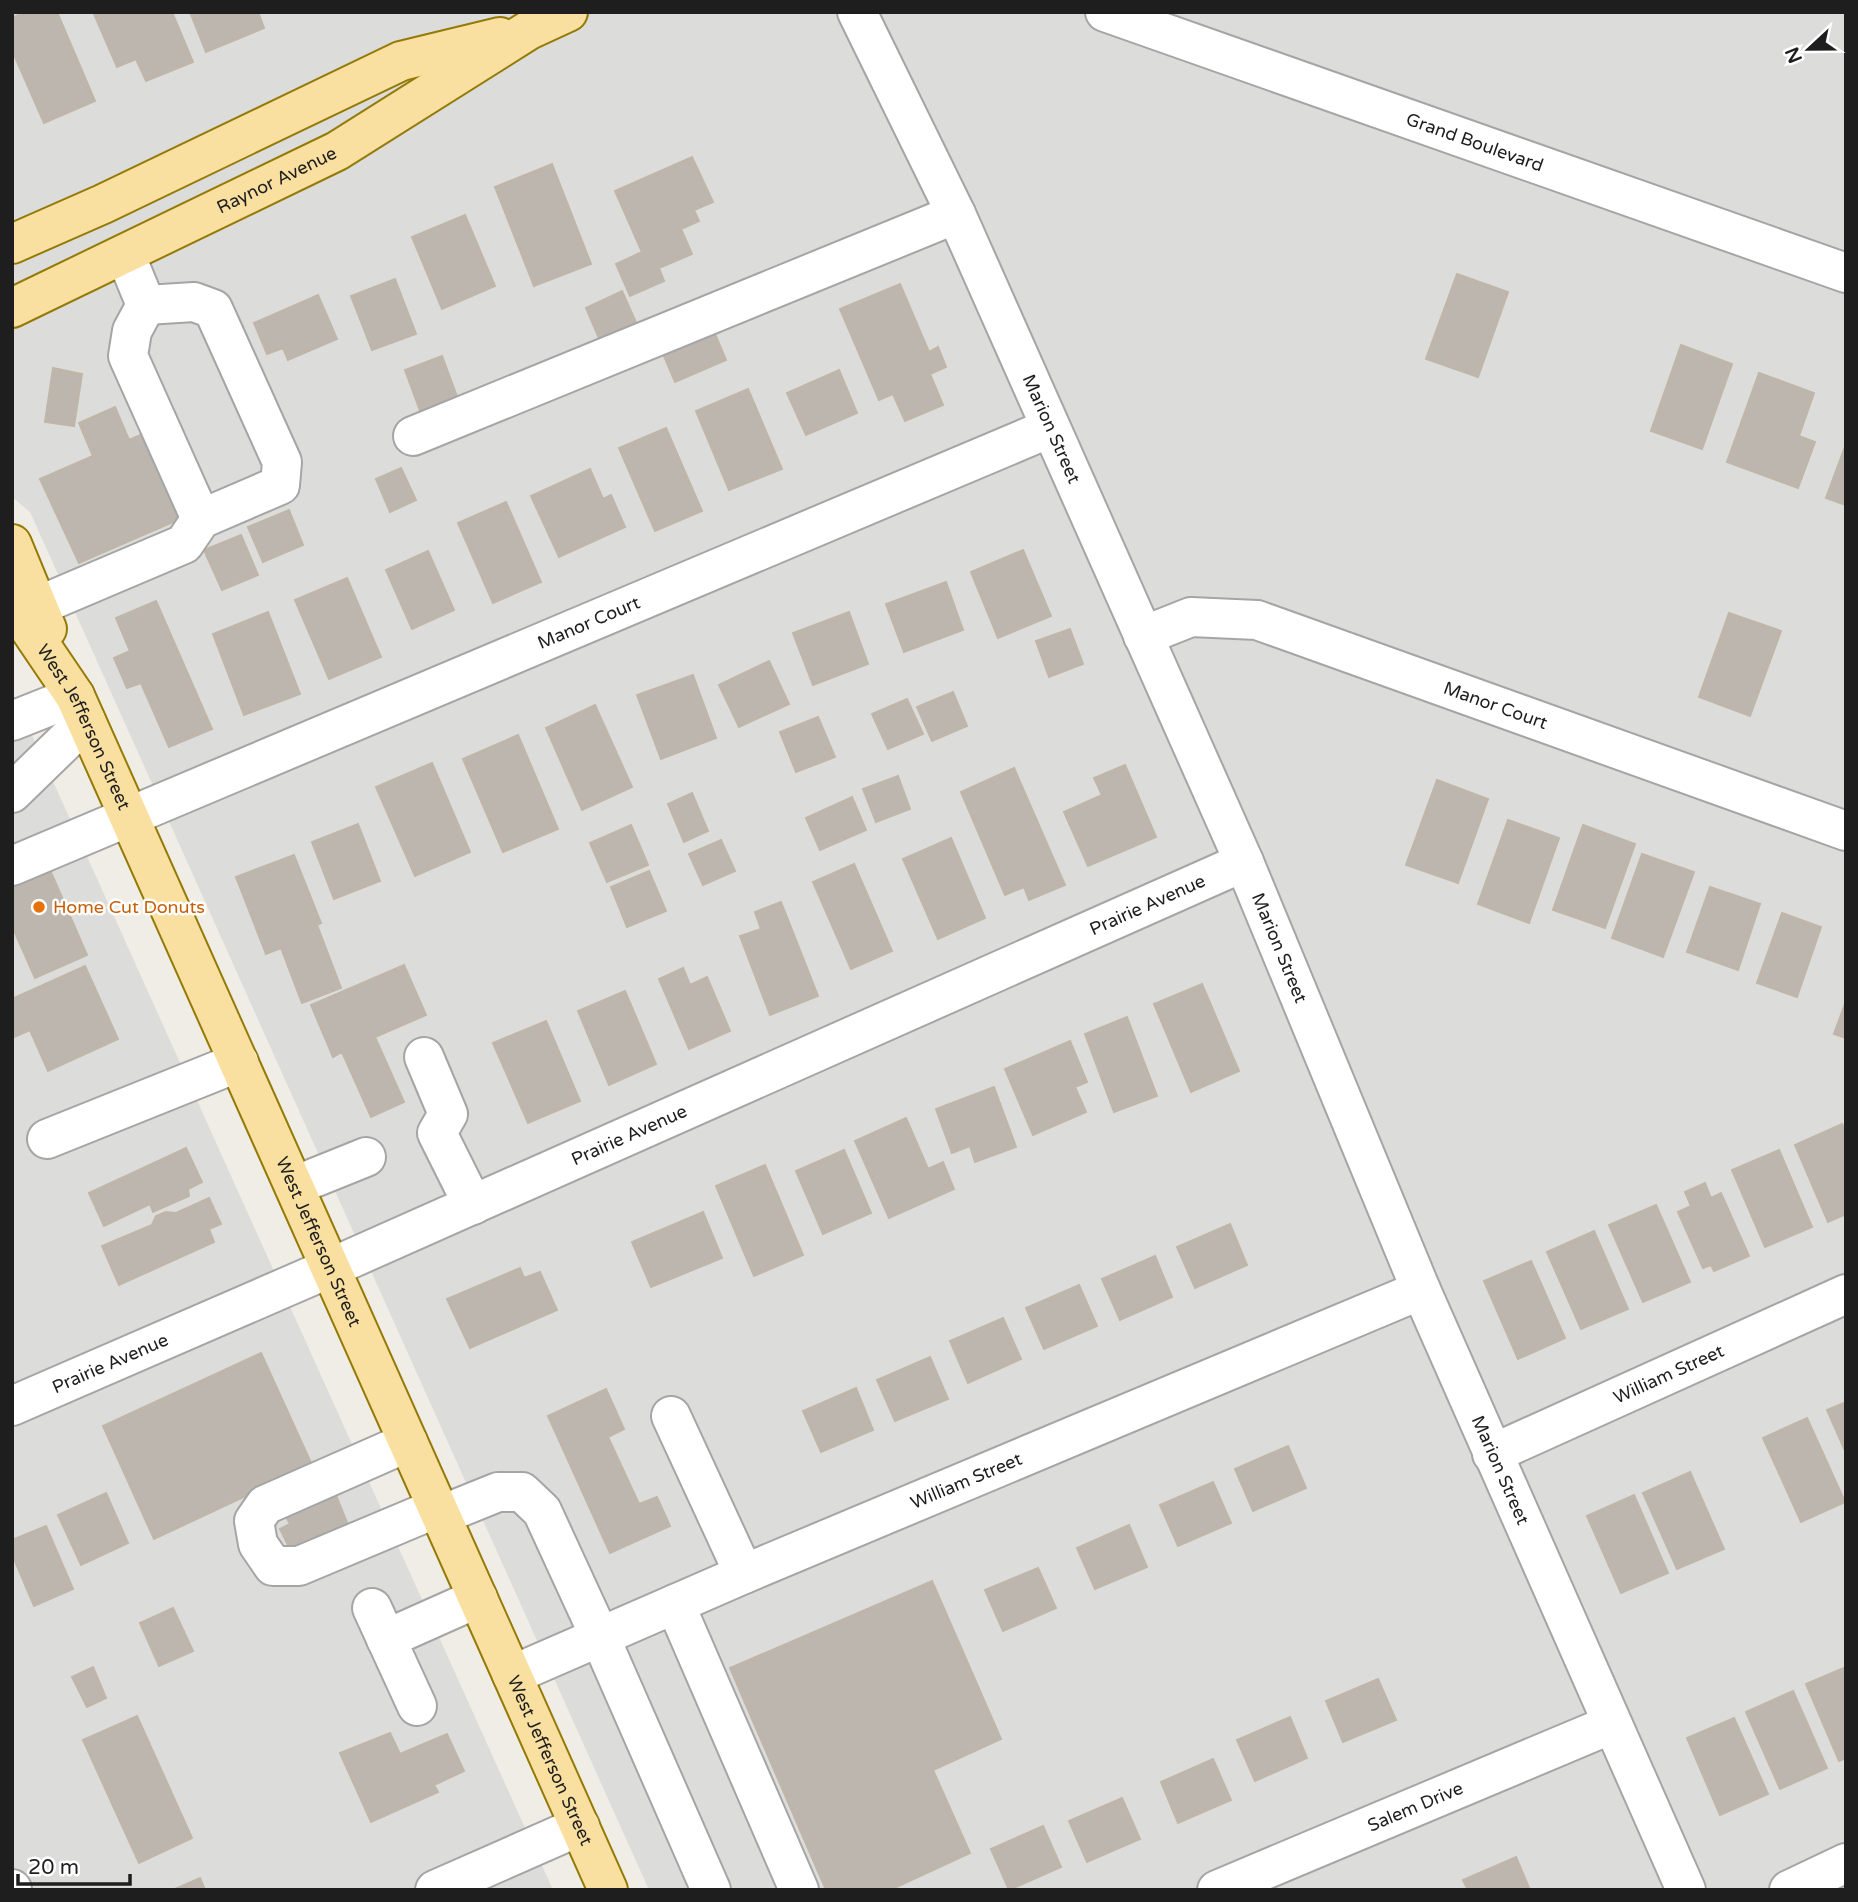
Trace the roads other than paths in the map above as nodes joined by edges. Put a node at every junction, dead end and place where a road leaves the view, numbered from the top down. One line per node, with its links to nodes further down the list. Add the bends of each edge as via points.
1 (568, 12): 4 (main road, Raynor Avenue)
2 (857, 12): 5 (street, Marion Street)
3 (1105, 12): 8 (street, Grand Boulevard)
4 (529, 30): 6 (main road, Raynor Avenue, via 401,61); 7 (main road, Raynor Avenue, via 337,151)
5 (956, 214): 11 (street, Marion Street); 12 (street)
6 (12, 244)
7 (125, 254): 9 (street); 10 (main road, Raynor Avenue)
8 (1846, 273)
9 (146, 305): 13 (street, via 132,331 128,356); 13 (street, via 194,302 213,309 282,462 280,485)
10 (12, 309)
11 (1050, 428): 16 (street, Marion Street); 20 (street, Manor Court)
12 (413, 436)
13 (201, 519): 15 (street, via 184,544)
14 (12, 544): 15 (main road, West Jefferson Street)
15 (25, 605): 17 (main road, West Jefferson Street)
16 (1143, 636): 21 (street, Manor Court, via 1191,617 1257,620); 22 (street, Marion Street)
17 (80, 708): 18 (street); 19 (street); 20 (main road, West Jefferson Street)
18 (12, 721)
19 (12, 793)
20 (129, 818): 23 (street, Manor Court); 25 (main road, West Jefferson Street)
21 (1846, 831)
22 (1244, 862): 29 (street, Prairie Avenue); 31 (street, Marion Street)
23 (12, 866)
24 (424, 1057): 29 (street, via 448,1114 438,1133)
25 (239, 1062): 26 (street); 28 (main road, West Jefferson Street)
26 (47, 1139)
27 (366, 1157): 28 (street)
28 (294, 1186): 30 (main road, West Jefferson Street)
29 (473, 1205): 30 (street, Prairie Avenue)
30 (330, 1268): 33 (street, Prairie Avenue); 35 (main road, West Jefferson Street)
31 (1421, 1290): 36 (street, Marion Street); 38 (street, William Street)
32 (1846, 1294): 36 (street, William Street)
33 (12, 1406)
34 (671, 1416): 38 (street)
35 (408, 1443): 37 (main road, West Jefferson Street); 37 (street, via 265,1505 254,1521 258,1544 273,1566 299,1566)
36 (1492, 1454): 44 (street, Marion Street)
37 (439, 1511): 39 (main road, West Jefferson Street); 41 (street, via 498,1492 522,1492 542,1511)
38 (744, 1574): 40 (street, William Street)
39 (478, 1598): 42 (main road, West Jefferson Street); 43 (street, via 379,1624)
40 (675, 1604): 41 (street, William Street); 50 (street)
41 (600, 1637): 42 (street, William Street); 49 (street)
42 (512, 1675): 45 (main road, West Jefferson Street)
43 (416, 1706)
44 (1612, 1724): 51 (street, Salem Drive); 52 (street, Marion Street)
45 (580, 1826): 47 (street); 48 (main road, West Jefferson Street)
46 (1846, 1863): 53 (street)
47 (451, 1887)
48 (608, 1890)
49 (712, 1890)
50 (799, 1890)
51 (1217, 1890)
52 (1686, 1890)
53 (1789, 1890)

